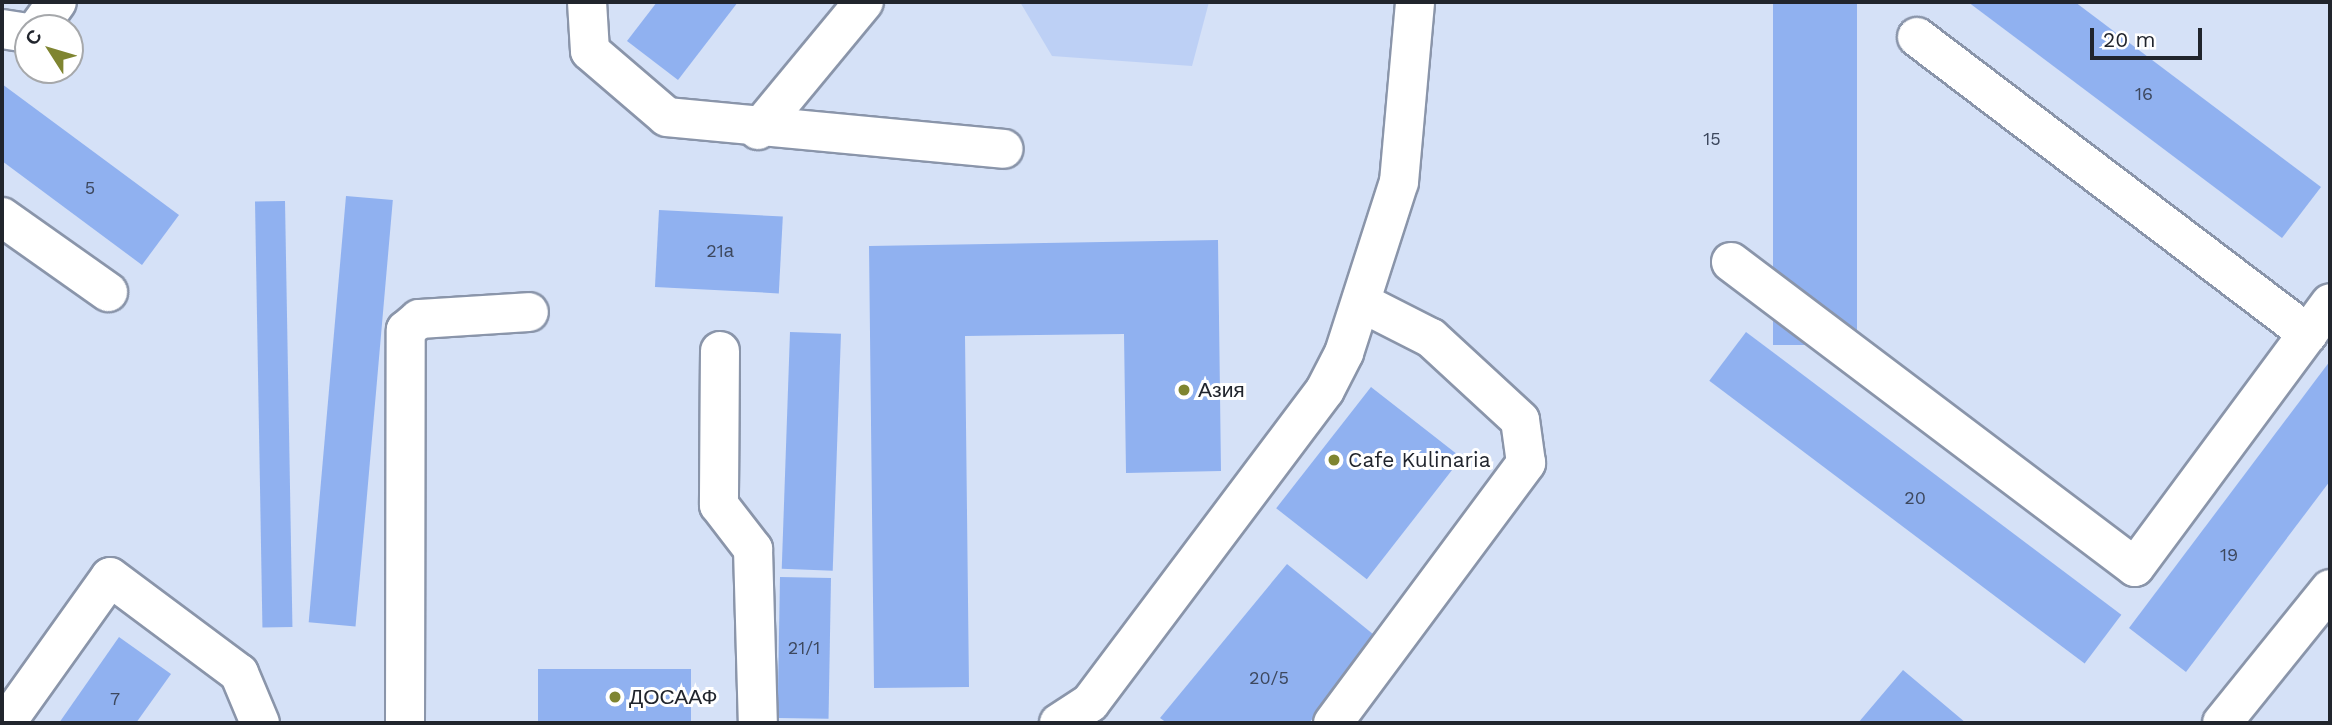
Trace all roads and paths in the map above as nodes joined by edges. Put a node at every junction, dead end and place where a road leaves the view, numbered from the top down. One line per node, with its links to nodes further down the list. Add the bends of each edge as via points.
1 (587, 2): 5 (street, via 590,51 667,117)
2 (864, 2): 5 (street)
3 (1415, 2): 11 (street, via 1413,74 1399,182)
4 (1917, 37): 13 (street)
5 (758, 131): 6 (street)
6 (1003, 149)
7 (2, 217): 9 (street)
8 (1731, 262): 13 (street, via 2135,567)
9 (108, 292)
10 (2330, 303): 13 (street)
11 (1364, 304): 16 (street, via 1325,390); 21 (street, via 1431,338 1520,420 1526,463)
12 (529, 312): 19 (street, via 419,319 406,330)
13 (2308, 334)
14 (720, 351): 20 (street, via 719,505 753,549)
15 (2330, 589): 22 (street)
16 (1088, 717)
17 (6, 723): 18 (street, via 110,577 239,673)
18 (260, 723)
19 (405, 723)
20 (758, 723)
21 (1333, 723)
22 (2222, 723)

